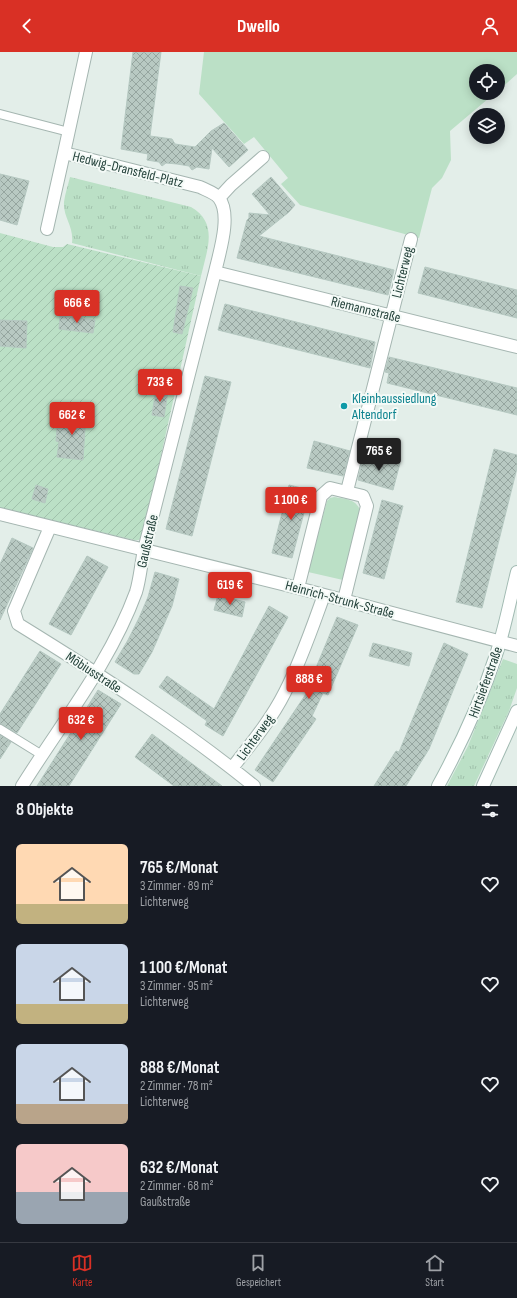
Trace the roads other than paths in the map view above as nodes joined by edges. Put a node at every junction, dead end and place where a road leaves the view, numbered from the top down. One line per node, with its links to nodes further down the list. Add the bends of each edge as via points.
1 (86, 52): 3 (street)
2 (0, 114): 3 (lane)
3 (69, 132): 4 (street)
4 (64, 154): 6 (street, Hedwig-Dransfeld-Platz, via 200,187); 7 (street, Hedwig-Dransfeld-Platz)
5 (263, 157): 6 (street, via 230,185)
6 (219, 198): 9 (street, via 225,226)
7 (47, 230)
8 (411, 239): 10 (street, Lichterweg)
9 (215, 272): 10 (street, Riemannstraße); 15 (street, Gaußstraße)
10 (391, 316): 11 (street, Riemannstraße); 12 (street, Lichterweg)
11 (517, 347)
12 (347, 491): 17 (street, via 330,488 321,496); 19 (street, via 363,496 367,506)
13 (0, 514): 14 (street, Heinrich-Strunk-Straße)
14 (50, 527): 15 (street, Heinrich-Strunk-Straße); 22 (street, Möbiusstraße, via 14,611 18,624)
15 (144, 550): 17 (street, Heinrich-Strunk-Straße); 22 (street, Gaußstraße, via 136,590 119,632)
16 (517, 572): 20 (street, Hirtsieferstraße)
17 (298, 588): 18 (street, Heinrich-Strunk-Straße)
18 (324, 595): 19 (street, Heinrich-Strunk-Straße); 26 (street, Lichterweg, via 304,650 284,693 260,732)
19 (344, 600): 20 (street, Heinrich-Strunk-Straße)
20 (500, 641): 21 (street, Heinrich-Strunk-Straße); 29 (street, Hirtsieferstraße, via 477,708)
21 (517, 646)
22 (97, 672): 25 (street, Gaußstraße); 26 (street, Möbiusstraße)
23 (517, 711): 30 (street)
24 (0, 729): 25 (lane)
25 (42, 755): 27 (street, Gaußstraße)
26 (232, 768): 28 (street, Möbiusstraße)
27 (22, 786)
28 (254, 786)
29 (438, 786)
30 (483, 786)

